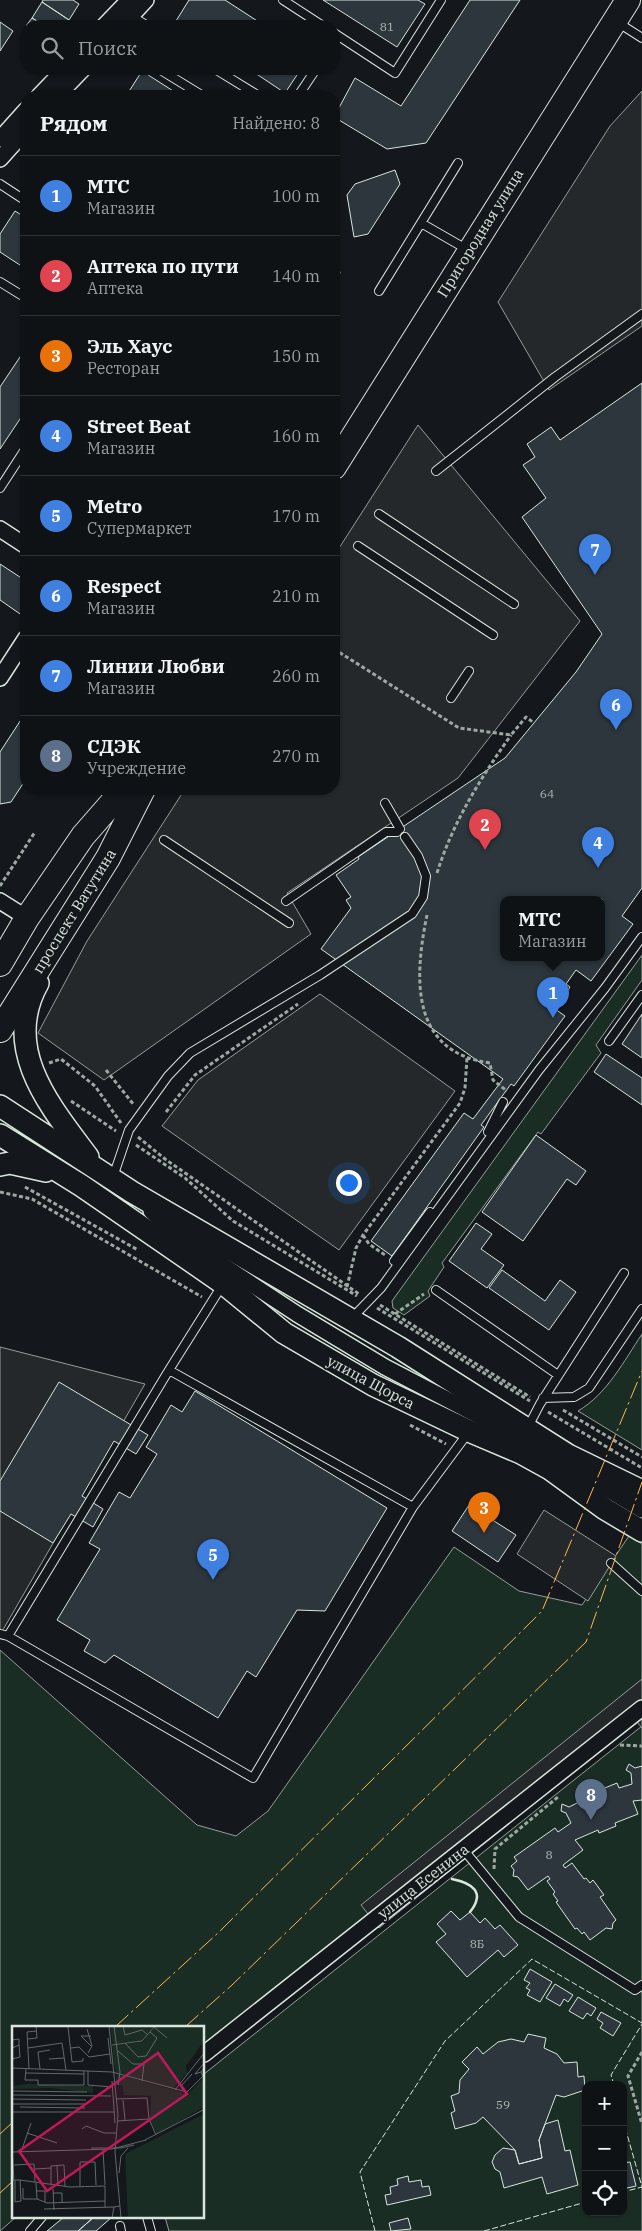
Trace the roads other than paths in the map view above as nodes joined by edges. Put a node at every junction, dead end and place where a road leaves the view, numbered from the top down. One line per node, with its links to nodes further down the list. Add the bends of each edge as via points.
1 (129, 0): 6 (street)
2 (146, 0): 7 (street)
3 (283, 0): 8 (lane)
4 (441, 0): 11 (lane, via 395,73)
5 (628, 0): 9 (main road, Пригородная улица)
6 (110, 20)
7 (128, 20)
8 (314, 20)
9 (615, 21): 10 (lane); 30 (main road, Пригородная улица)
10 (642, 38)
11 (340, 40)
12 (59, 75): 17 (street)
13 (77, 75): 18 (street)
14 (169, 75): 19 (lane)
15 (225, 75): 20 (lane)
16 (312, 75): 21 (lane)
17 (45, 90)
18 (63, 90)
19 (193, 90)
20 (248, 90)
21 (302, 90)
22 (20, 117): 24 (street)
23 (20, 137): 25 (street)
24 (0, 139)
25 (0, 159)
26 (458, 163): 29 (lane)
27 (0, 184): 28 (lane)
28 (20, 196)
29 (421, 223): 30 (lane); 32 (lane)
30 (469, 251): 36 (main road, Пригородная улица)
31 (0, 282): 33 (lane)
32 (378, 291)
33 (20, 294)
34 (642, 314): 37 (lane, via 555,377)
35 (20, 457): 38 (lane)
36 (340, 457)
37 (436, 472)
38 (0, 488)
39 (379, 514): 43 (lane)
40 (0, 529): 41 (street)
41 (20, 542)
42 (358, 546): 44 (lane)
43 (514, 604)
44 (493, 635)
45 (20, 647): 47 (street)
46 (470, 671): 48 (lane)
47 (0, 678)
48 (451, 698)
49 (119, 795): 57 (main road, via 82,836)
50 (140, 795): 54 (main road, проспект Ватутина)
51 (385, 803): 56 (lane, via 398,830 386,832)
52 (405, 837): 69 (lane, via 426,876 423,897 412,914 320,975 190,1053 168,1076 129,1130)
53 (164, 840): 58 (lane)
54 (108, 858): 63 (main road, проспект Ватутина); 69 (main road, via 29,999 24,1038 45,1099)
55 (0, 901): 57 (street)
56 (286, 901)
57 (27, 918): 60 (main road); 61 (main road)
58 (289, 923)
59 (642, 937): 79 (lane, via 539,1070 381,1288)
60 (0, 941)
61 (0, 964)
62 (642, 995): 64 (lane)
63 (0, 1030)
64 (609, 1041)
65 (503, 1102): 74 (lane, via 493,1125)
66 (0, 1106): 69 (main road, улица Щорса)
67 (0, 1135): 70 (main road, улица Щорса)
68 (0, 1164): 70 (main road, via 42,1169)
69 (105, 1174): 71 (main road, улица Щорса)
70 (82, 1186): 72 (main road, улица Щорса)
71 (132, 1192): 73 (street, улица Щорса); 79 (main road, улица Щорса)
72 (115, 1209): 73 (street, улица Щорса); 76 (main road, улица Щорса)
73 (177, 1235): 87 (street, улица Щорса, via 369,1357 523,1439)
74 (394, 1261)
75 (624, 1273): 81 (lane)
76 (224, 1284): 80 (lane); 84 (main road, улица Щорса, via 284,1333 373,1385)
77 (436, 1290): 81 (lane)
78 (642, 1309): 82 (lane, via 588,1388 574,1397)
79 (350, 1319): 83 (main road, улица Щорса)
80 (169, 1370): 86 (lane); 91 (lane)
81 (558, 1375): 82 (lane)
82 (541, 1403): 83 (lane)
83 (527, 1429): 85 (main road, улица Щорса, via 568,1454)
84 (469, 1432): 86 (lane); 88 (main road, улица Щорса, via 550,1469 604,1509)
85 (640, 1481)
86 (413, 1507): 91 (lane, via 253,1778)
87 (642, 1510)
88 (642, 1531)
89 (611, 1563): 90 (lane)
90 (642, 1591)
91 (4, 1635)
92 (642, 1708): 93 (street, улица Есенина)
93 (463, 1849): 94 (lane, via 519,1917 635,1990); 95 (street, улица Есенина)
94 (642, 1985)
95 (205, 2053)
96 (41, 2218): 98 (lane)
97 (147, 2218): 99 (lane)
98 (30, 2231)
99 (151, 2231)

